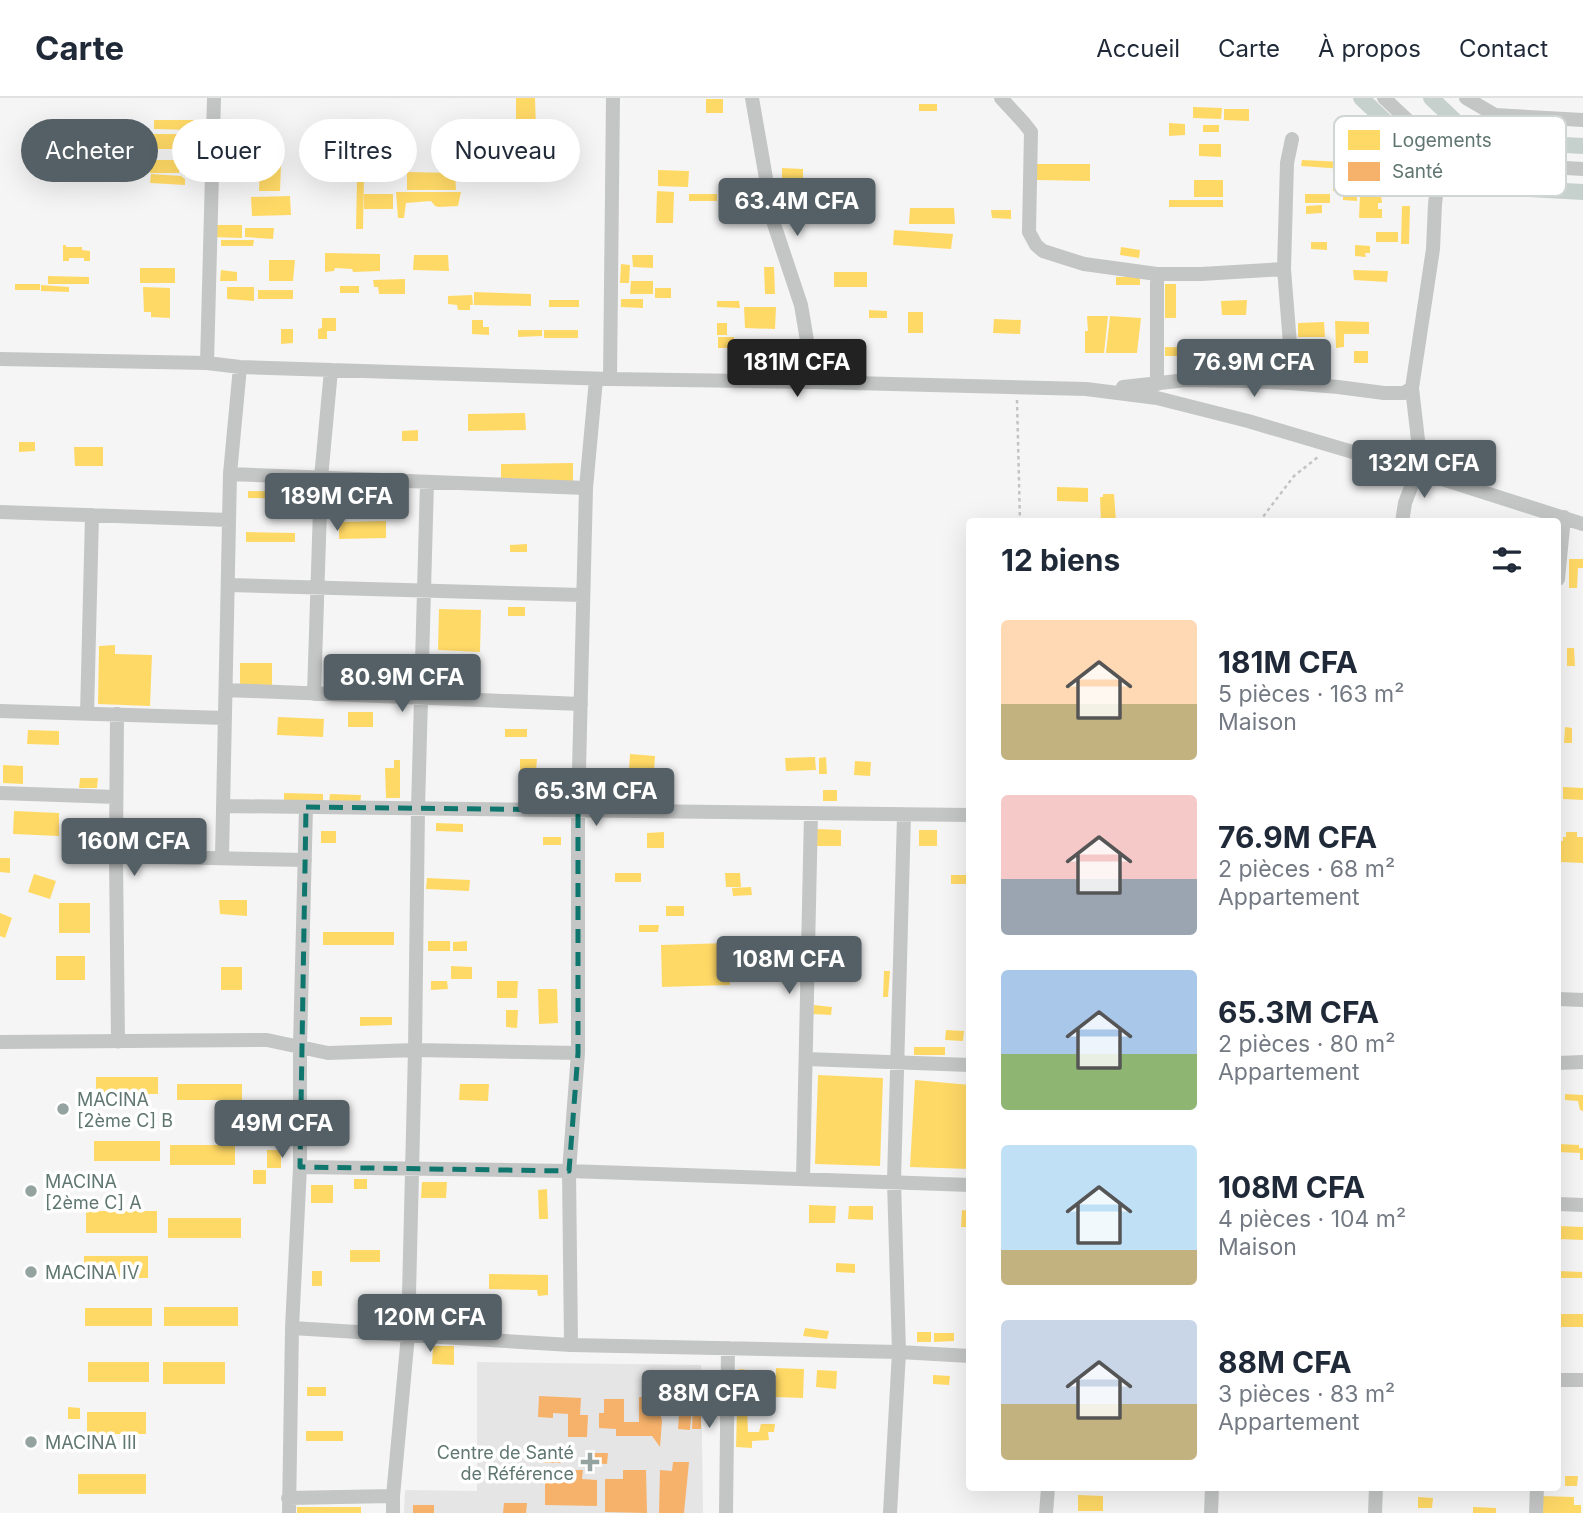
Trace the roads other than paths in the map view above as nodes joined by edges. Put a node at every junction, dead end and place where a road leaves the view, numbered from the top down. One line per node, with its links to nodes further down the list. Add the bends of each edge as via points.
1 (214, 98): 14 (street)
2 (613, 98): 17 (street)
3 (752, 98): 18 (street, via 774,224 801,305)
4 (1001, 98): 12 (street, via 1031,132 1029,232 1036,245 1084,264)
5 (1384, 98): 7 (street)
6 (1466, 98): 8 (street, via 1494,115)
7 (1403, 116)
8 (1512, 116)
9 (1292, 139): 11 (street, via 1287,163)
10 (1436, 196): 21 (street, via 1433,249)
11 (1284, 269): 12 (street); 19 (street)
12 (1157, 274): 20 (street)
13 (0, 359): 14 (street)
14 (206, 363): 15 (street)
15 (240, 367): 16 (street); 24 (street)
16 (331, 370): 17 (street); 25 (street)
17 (603, 379): 18 (street); 27 (street)
18 (814, 382): 22 (street)
19 (1290, 383): 20 (street, via 1187,380); 21 (street, via 1384,394)
20 (1157, 384): 22 (street)
21 (1412, 388): 23 (street)
22 (1086, 389): 23 (street, via 1157,398)
23 (1417, 471): 28 (street); 32 (street)
24 (230, 474): 25 (street); 34 (street)
25 (321, 478): 26 (street); 38 (street)
26 (427, 482): 27 (street); 39 (street)
27 (586, 488): 40 (street)
28 (1520, 503): 31 (street); 33 (street)
29 (0, 512): 30 (street)
30 (92, 515): 34 (street); 46 (street)
31 (1564, 517): 35 (street); 36 (street)
32 (1403, 518)
33 (1526, 518)
34 (229, 520): 37 (street)
35 (1583, 524)
36 (1561, 548)
37 (228, 585): 38 (street); 41 (street)
38 (317, 587): 39 (street); 42 (street)
39 (424, 590): 40 (street); 43 (street)
40 (583, 595): 44 (street)
41 (226, 690): 42 (street); 48 (street)
42 (314, 694): 43 (street)
43 (421, 698): 44 (street); 53 (street)
44 (581, 704): 54 (street)
45 (0, 711): 46 (street)
46 (87, 713): 47 (street)
47 (117, 715): 48 (street); 50 (street)
48 (225, 718): 51 (street)
49 (0, 793): 50 (street)
50 (116, 797): 58 (street)
51 (223, 806): 52 (street); 59 (street)
52 (306, 807): 53 (street); 60 (street)
53 (418, 808): 54 (street); 66 (street)
54 (578, 810): 55 (street); 67 (street)
55 (811, 813): 56 (street); 68 (street)
56 (904, 815): 57 (street); 69 (street)
57 (966, 816)
58 (116, 856): 59 (street); 64 (street)
59 (222, 858): 60 (street)
60 (305, 860): 65 (street)
61 (1561, 999): 62 (street)
62 (1583, 1000)
63 (0, 1042): 64 (street)
64 (118, 1042): 65 (street, via 267,1040)
65 (300, 1046): 66 (street, via 328,1053); 73 (street)
66 (415, 1050): 67 (street); 74 (street)
67 (578, 1053): 75 (street)
68 (806, 1059): 69 (street); 76 (street)
69 (897, 1062): 72 (street); 77 (street)
70 (1583, 1062): 71 (street)
71 (1561, 1063)
72 (966, 1065)
73 (300, 1167): 74 (street); 81 (street)
74 (412, 1169): 75 (street); 82 (street)
75 (569, 1171): 76 (street); 83 (street)
76 (803, 1178): 77 (street)
77 (894, 1181): 78 (street); 85 (street)
78 (966, 1185)
79 (1561, 1204): 80 (street)
80 (1583, 1205)
81 (292, 1328): 82 (street); 94 (street)
82 (408, 1335): 83 (street); 93 (street)
83 (571, 1345): 84 (street)
84 (728, 1348): 85 (street); 97 (street)
85 (899, 1352): 86 (street); 98 (street)
86 (966, 1356)
87 (1561, 1380): 88 (street)
88 (1583, 1380)
89 (1048, 1491): 99 (street)
90 (1212, 1491): 100 (street)
91 (1376, 1491): 101 (street)
92 (1537, 1491): 102 (street)
93 (393, 1496): 94 (street); 96 (street)
94 (288, 1498): 95 (street)
95 (289, 1513)
96 (393, 1513)
97 (726, 1513)
98 (890, 1513)
99 (1046, 1513)
100 (1210, 1513)
101 (1375, 1513)
102 (1536, 1513)

